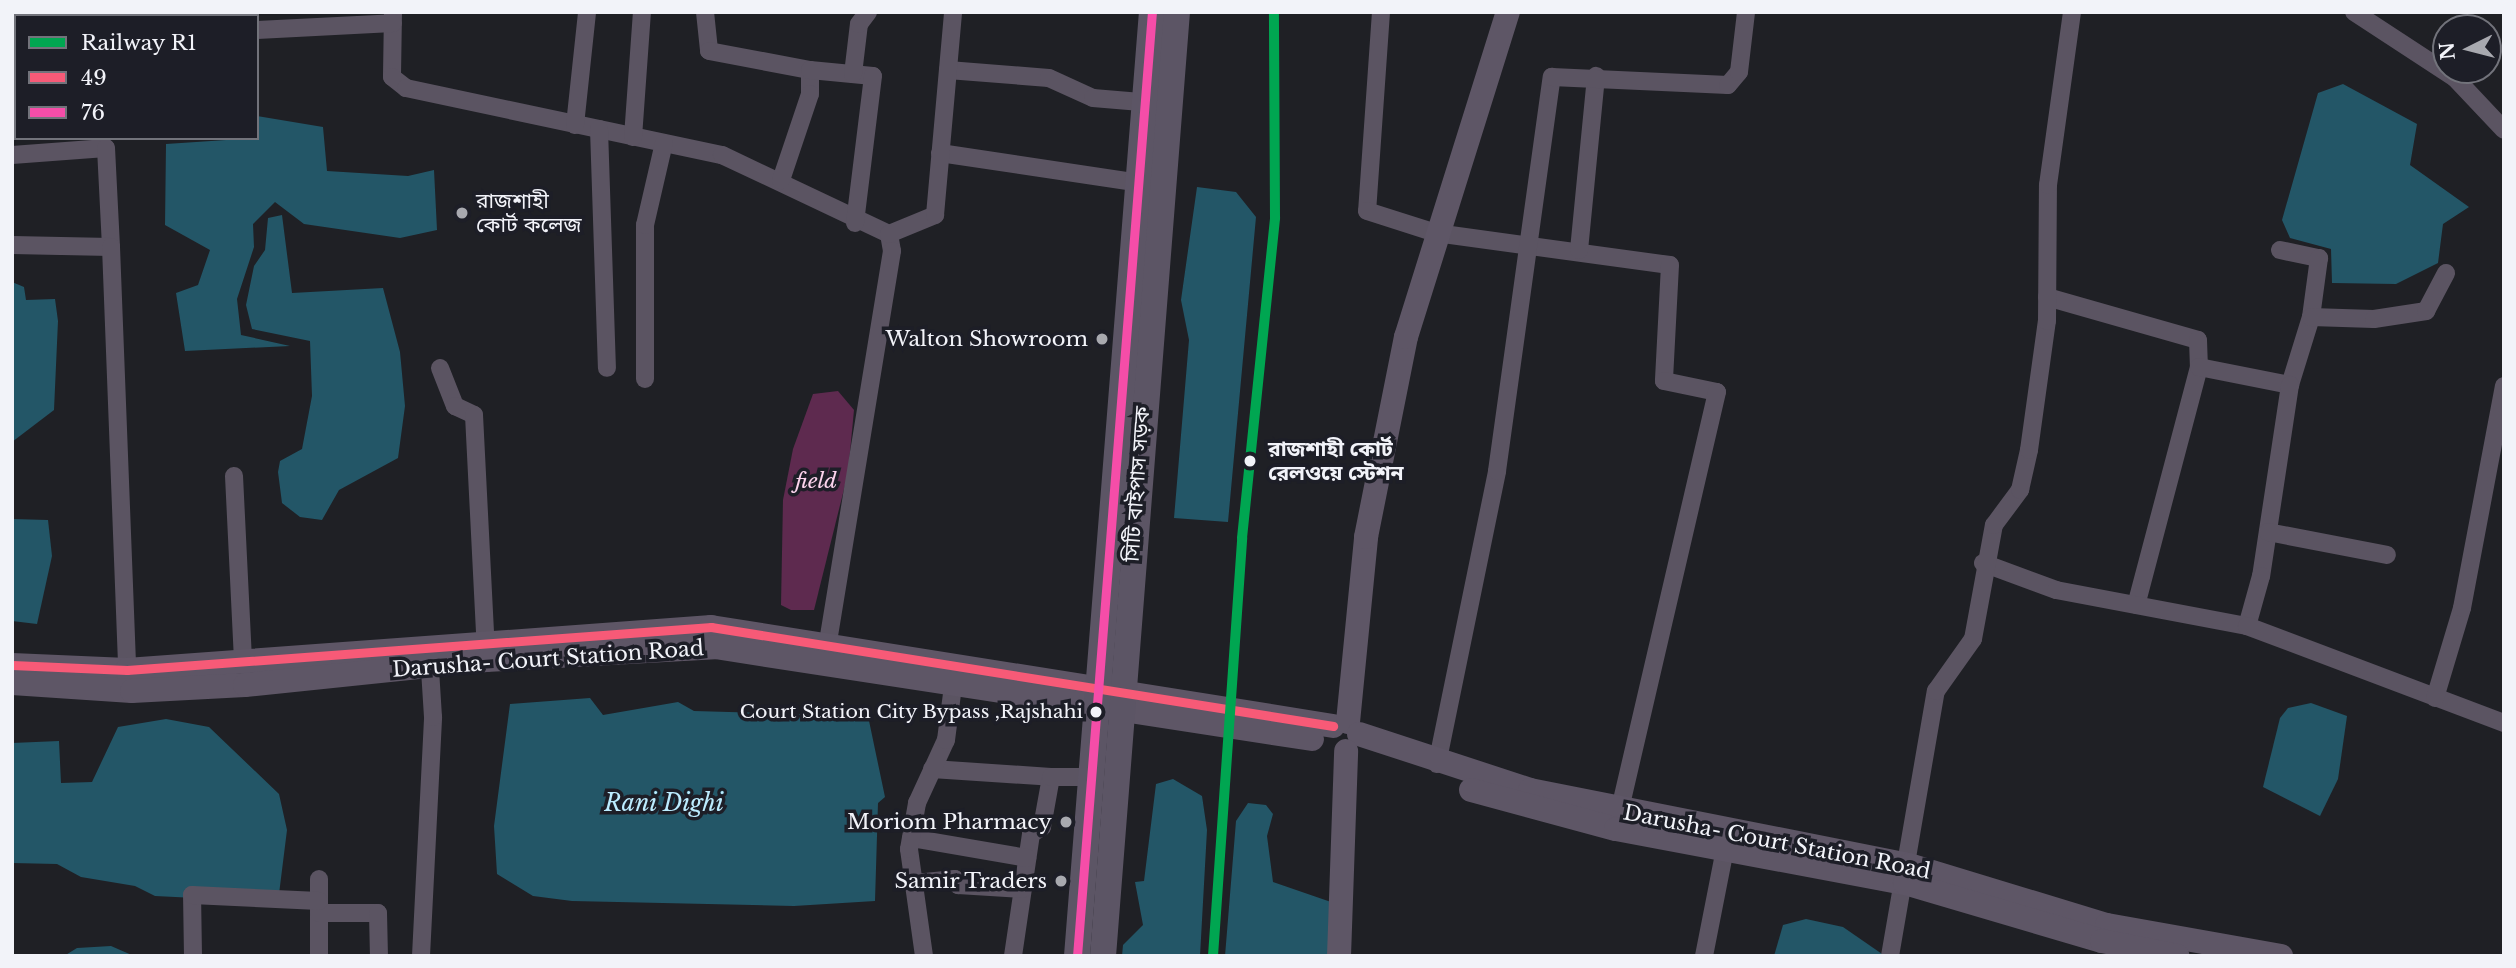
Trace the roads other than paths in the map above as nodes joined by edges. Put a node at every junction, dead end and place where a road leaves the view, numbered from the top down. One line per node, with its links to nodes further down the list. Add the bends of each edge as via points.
1 (587, 12): 20 (street)
2 (642, 12): 23 (street)
3 (705, 12): 15 (street, via 709,51)
4 (868, 12): 17 (street, via 859,24)
5 (953, 12): 16 (street)
6 (1152, 12): 19 (main road)
7 (1177, 12): 19 (main road)
8 (1381, 12): 30 (street, via 1367,211)
9 (1508, 12): 30 (street)
10 (1746, 12): 18 (street, via 1739,72 1728,85)
11 (2072, 12): 38 (street, via 2048,185)
12 (2354, 12): 22 (street, via 2455,79)
13 (393, 18): 14 (street); 20 (street, via 392,77 406,88)
14 (259, 30)
15 (810, 70): 17 (street); 27 (street, via 810,94)
16 (947, 70): 19 (street, via 1049,78 1093,98); 25 (street)
17 (853, 74): 29 (street, via 873,76)
18 (1596, 76): 32 (street, via 1552,77); 35 (street)
19 (1156, 103): 28 (main road)
20 (575, 125): 21 (street)
21 (598, 129): 23 (street); 42 (street)
22 (2504, 130)
23 (633, 137): 24 (street)
24 (664, 143): 27 (street, via 722,155); 43 (street, via 645,225)
25 (940, 153): 28 (street); 31 (street, via 935,215)
26 (12, 155): 34 (street, via 106,148)
27 (781, 180): 29 (street)
28 (1147, 184): 60 (main road)
29 (855, 223): 31 (street)
30 (1436, 233): 32 (street); 63 (street, via 1406,337 1366,537)
31 (889, 234): 53 (street, via 892,251)
32 (1530, 242): 35 (street); 64 (street, via 1497,471)
33 (12, 245): 34 (street)
34 (111, 247): 57 (street)
35 (1579, 250): 68 (street, via 1670,265 1664,381 1717,393)
36 (2280, 250): 39 (street, via 2319,258)
37 (2446, 272): 39 (street, via 2426,311 2374,319)
38 (2047, 298): 40 (street, via 2198,340); 49 (street, via 2020,490 1994,525)
39 (2311, 317): 44 (street)
40 (2199, 367): 44 (street); 50 (street)
41 (440, 368): 52 (street, via 455,406 474,415)
42 (607, 368)
43 (645, 379)
44 (2290, 385): 47 (street)
45 (2504, 386): 61 (street, via 2460,619)
46 (234, 476): 55 (street)
47 (2268, 532): 48 (street); 51 (street)
48 (2387, 555)
49 (1983, 563): 50 (street, via 2056,590); 72 (street, via 1973,639 1936,691)
50 (2136, 605): 51 (street)
51 (2247, 626): 61 (street)
52 (485, 651): 53 (street, Darusha- Court Station Road, via 711,627); 54 (street, Darusha- Court Station Road)
53 (826, 655): 59 (street, Darusha- Court Station Road); 60 (street, Darusha- Court Station Road)
54 (429, 657): 55 (street, Darusha- Court Station Road); 58 (street, Darusha- Court Station Road, via 132,691); 81 (street, via 433,717)
55 (243, 662): 57 (street, Darusha- Court Station Road)
56 (12, 665): 57 (street, Darusha- Court Station Road)
57 (127, 670)
58 (12, 683)
59 (953, 686): 60 (street, Darusha- Court Station Road); 65 (street, via 946,740)
60 (1107, 698): 63 (street, Darusha- Court Station Road); 67 (main road); 85 (main road)
61 (2435, 698): 62 (street)
62 (2504, 723)
63 (1344, 737): 64 (street, Darusha- Court Station Road); 68 (street, Darusha- Court Station Road, via 1526,807); 86 (street)
64 (1437, 764): 68 (street, Darusha- Court Station Road)
65 (932, 769): 66 (street); 69 (street)
66 (1051, 777): 67 (street); 71 (street, via 1042,827 1031,834)
67 (1088, 777): 84 (main road)
68 (1618, 820): 70 (street, Darusha- Court Station Road)
69 (911, 838): 71 (street); 74 (street)
70 (1726, 841): 72 (street, Darusha- Court Station Road); 87 (street)
71 (1027, 858): 75 (street)
72 (1907, 874): 77 (street, Darusha- Court Station Road); 88 (street)
73 (318, 879): 76 (street)
74 (915, 883): 75 (street, via 955,879 958,885); 82 (street)
75 (1023, 889): 83 (street)
76 (319, 907): 78 (street, via 192,895); 79 (street); 80 (street, via 378,913)
77 (2103, 941): 89 (street, Darusha- Court Station Road); 90 (street, Darusha- Court Station Road)
78 (193, 956)
79 (319, 956)
80 (379, 956)
81 (421, 956)
82 (924, 956)
83 (1013, 956)
84 (1077, 956)
85 (1103, 956)
86 (1339, 956)
87 (1704, 956)
88 (1890, 956)
89 (2178, 956)
90 (2281, 956)

